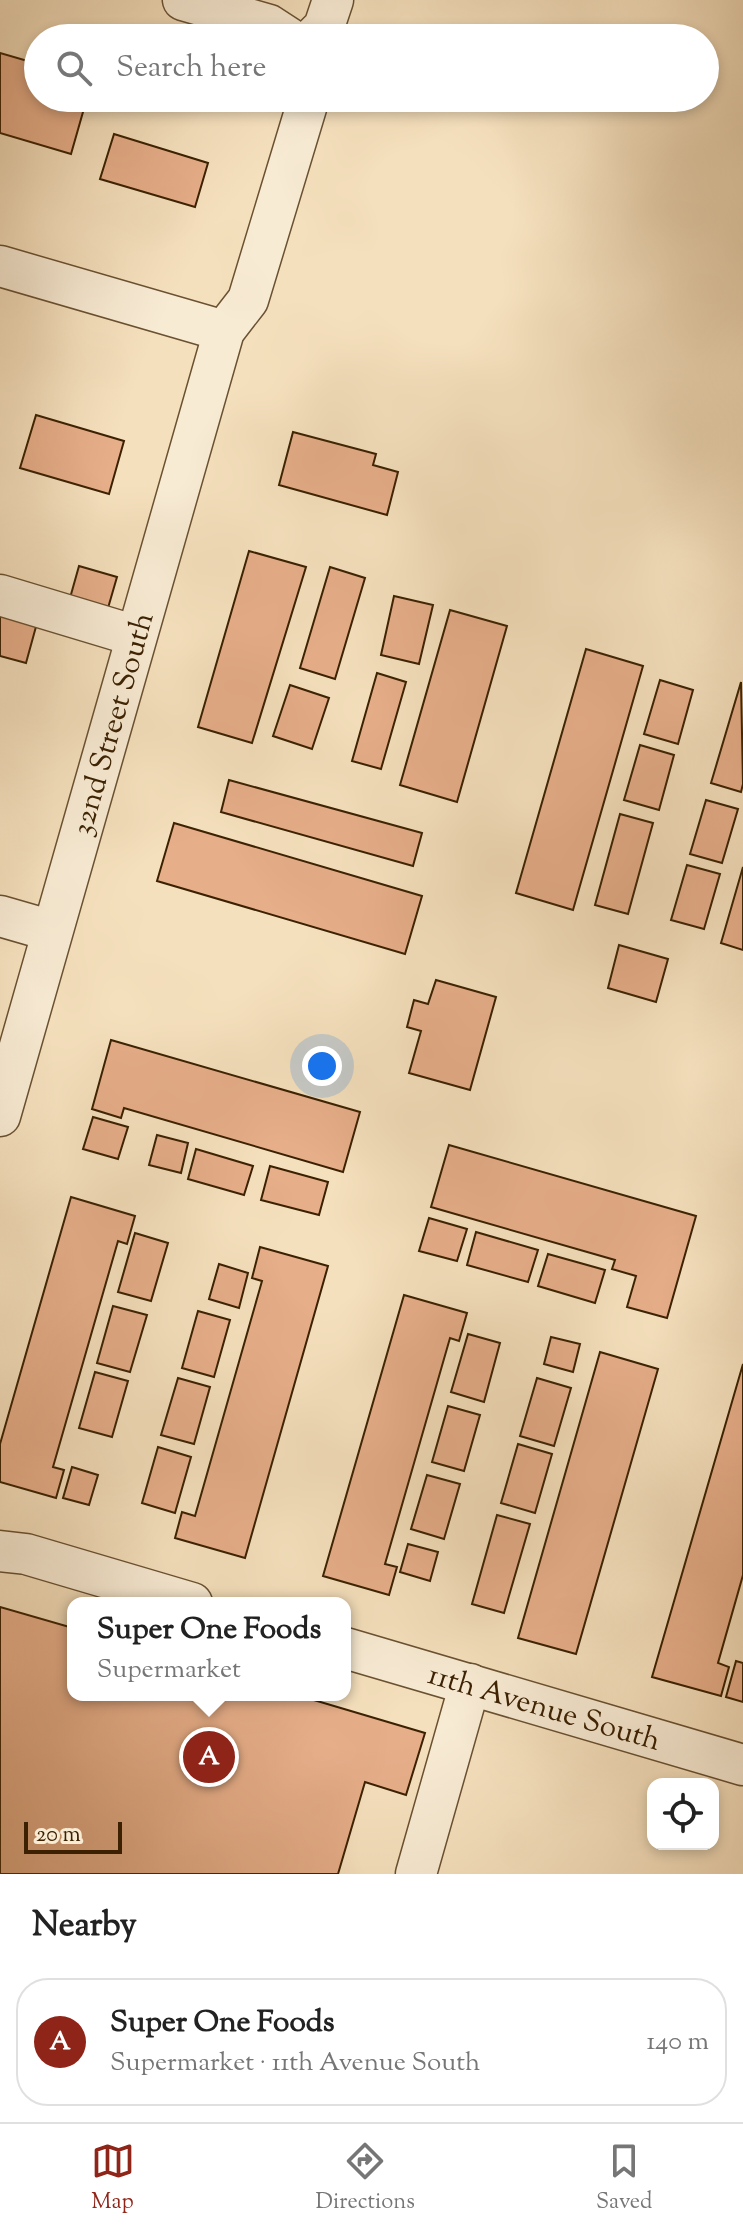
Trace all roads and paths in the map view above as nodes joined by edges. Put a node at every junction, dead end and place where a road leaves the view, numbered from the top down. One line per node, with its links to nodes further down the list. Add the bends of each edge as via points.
1 (183, 0): 3 (street)
2 (333, 0): 4 (street)
3 (266, 24)
4 (325, 24)
5 (305, 112): 7 (street, via 248,300)
6 (0, 266): 7 (street)
7 (224, 331): 9 (street, 32nd Street South)
8 (0, 595): 9 (street)
9 (136, 636): 11 (street, 32nd Street South)
10 (0, 916): 11 (street)
11 (52, 931): 12 (street, 32nd Street South)
12 (0, 1116)
13 (0, 1551): 14 (street)
14 (172, 1597)
15 (351, 1650): 16 (street, 11th Avenue South)
16 (470, 1684): 17 (street, 11th Avenue South); 18 (street)
17 (743, 1765)
18 (416, 1874)

